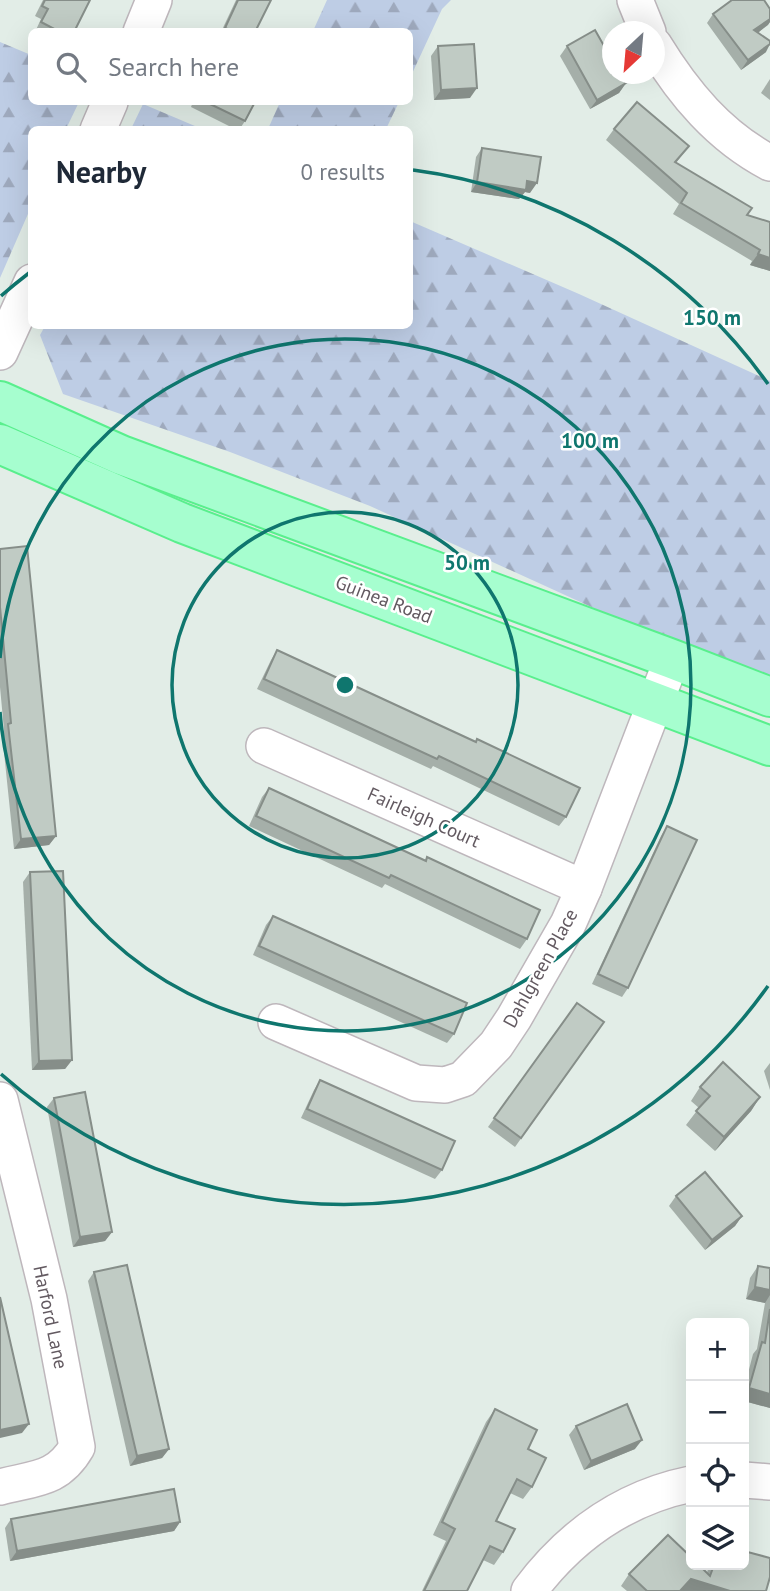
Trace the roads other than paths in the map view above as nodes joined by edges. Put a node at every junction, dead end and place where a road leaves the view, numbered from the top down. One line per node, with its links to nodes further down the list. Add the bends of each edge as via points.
1 (154, 0): 4 (street)
2 (635, 0): 3 (street)
3 (644, 21)
4 (143, 28)
5 (665, 63): 8 (street, via 710,120)
6 (109, 105): 7 (street)
7 (100, 126)
8 (770, 163)
9 (28, 291): 10 (street)
10 (0, 352)
11 (0, 401): 13 (main road, via 121,455)
12 (0, 444): 15 (main road, Guinea Road, via 182,523)
13 (672, 659): 14 (main road); 15 (street, Dahlgreen Place)
14 (770, 697)
15 (656, 701): 17 (main road, Guinea Road); 18 (street, Dahlgreen Place)
16 (264, 746): 18 (street, Fairleigh Court)
17 (770, 746)
18 (584, 888): 19 (street, Dahlgreen Place, via 514,1018 496,1045 463,1079 445,1085 416,1083)
19 (276, 1022)
20 (0, 1105): 24 (street, Harford Lane, via 49,1299 77,1447 53,1474)
21 (749, 1480): 22 (street)
22 (770, 1482)
23 (686, 1486): 25 (street, via 646,1497 598,1522 557,1556)
24 (0, 1487)
25 (529, 1591)

